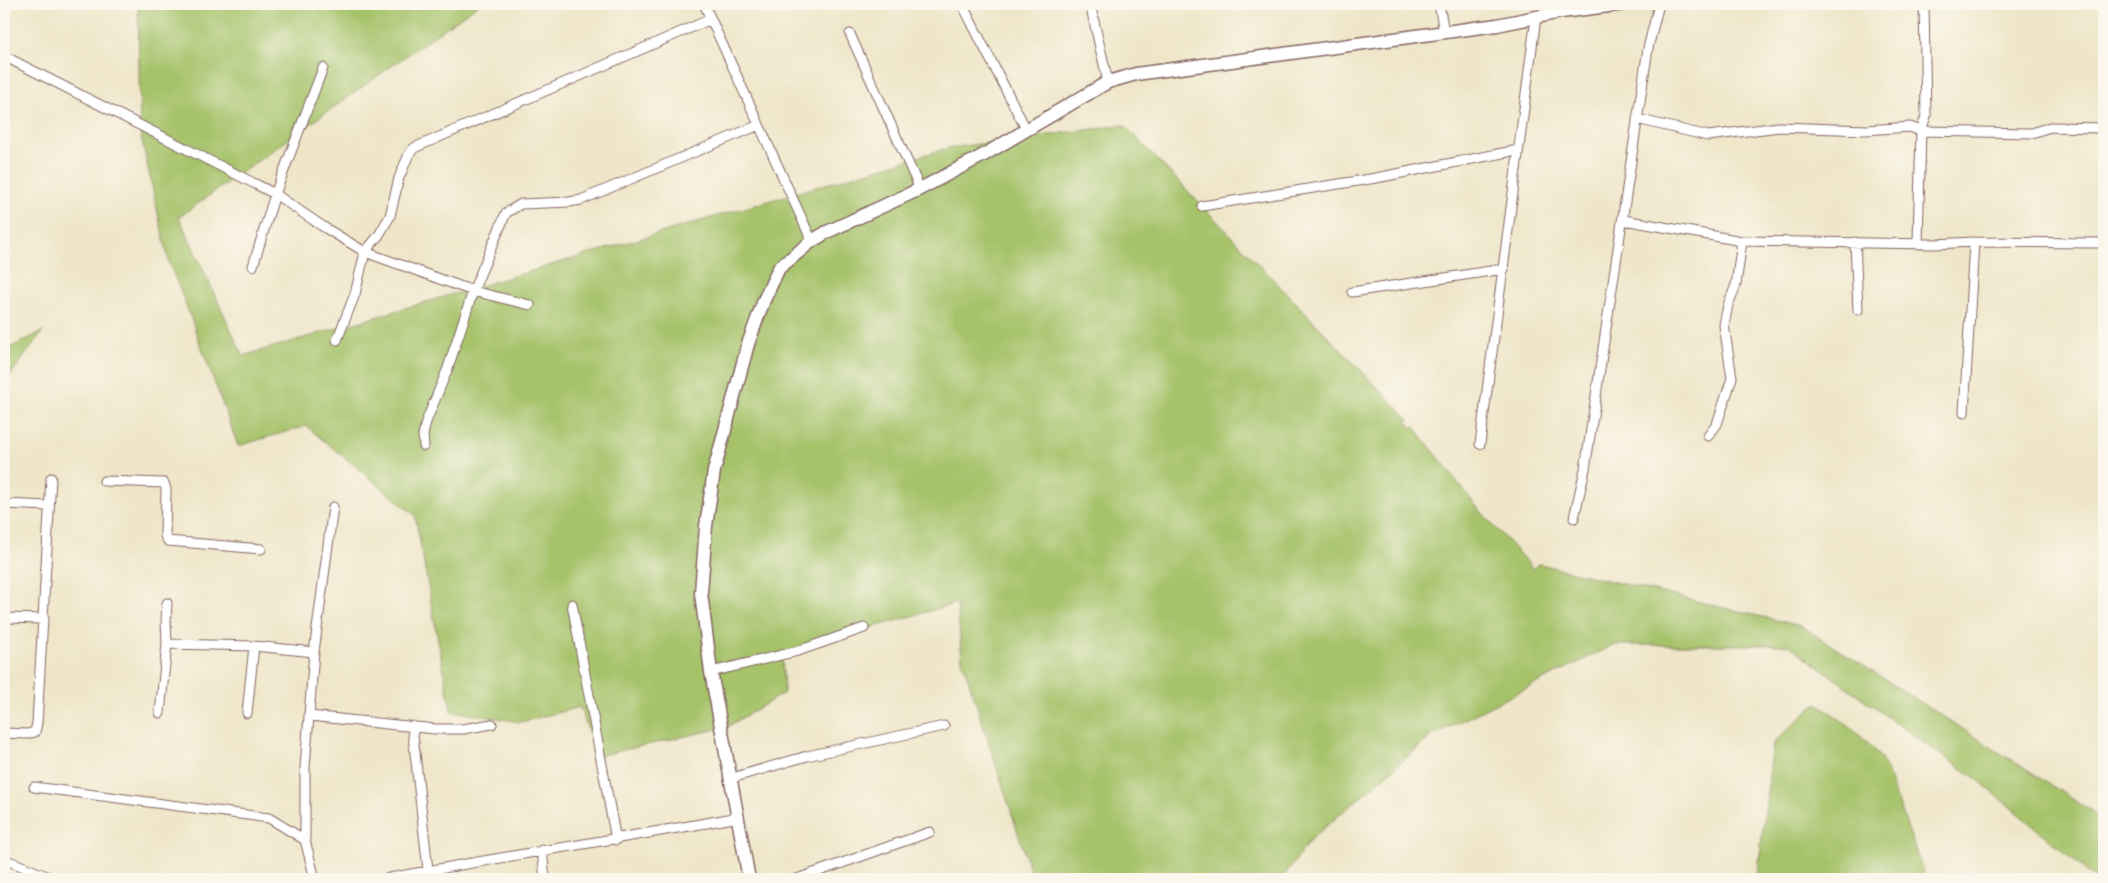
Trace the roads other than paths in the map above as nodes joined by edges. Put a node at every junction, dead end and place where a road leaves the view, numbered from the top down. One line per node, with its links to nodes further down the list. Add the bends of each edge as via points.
1 (704, 4): 10 (street)
2 (962, 4): 19 (street)
3 (1090, 4): 15 (street)
4 (1439, 4): 11 (street)
5 (1625, 4): 8 (street)
6 (1659, 4): 16 (street, via 1648,48)
7 (1924, 4): 20 (street, via 1926,116)
8 (1560, 8): 9 (street)
9 (1536, 18): 11 (street); 21 (street)
10 (710, 19): 17 (street); 32 (street, via 414,148 399,178 390,216)
11 (1444, 32): 15 (street, via 1136,74)
12 (850, 34): 22 (street)
13 (4, 56): 23 (street)
14 (322, 68): 23 (street)
15 (1108, 82): 19 (street)
16 (1637, 119): 20 (street, via 1708,136 1779,127 1866,130 1910,127); 25 (street)
17 (759, 125): 26 (street); 35 (street, via 581,200 528,203 513,208 506,213)
18 (2104, 128): 20 (street, via 2050,127 2032,133)
19 (1026, 129): 22 (street)
20 (1921, 131): 29 (street)
21 (1518, 150): 24 (street, via 1376,178); 34 (street)
22 (920, 189): 26 (street)
23 (275, 194): 32 (street); 33 (street)
24 (1202, 206)
25 (1624, 220): 27 (street); 49 (street, via 1586,468)
26 (812, 241): 59 (street, via 779,268 764,300 748,344 714,471 701,593)
27 (1742, 242): 28 (street); 41 (street, via 1736,285 1724,325 1732,378 1717,424)
28 (1855, 242): 29 (street); 38 (street)
29 (1918, 242): 30 (street)
30 (1974, 242): 31 (street); 40 (street)
31 (2104, 243)
32 (365, 252): 35 (street); 39 (street, via 355,294)
33 (253, 266)
34 (1504, 268): 36 (street); 42 (street)
35 (473, 291): 37 (street); 43 (street, via 426,422)
36 (1352, 292)
37 (530, 305)
38 (1858, 310)
39 (337, 340)
40 (1964, 413)
41 (1708, 436)
42 (1480, 444)
43 (424, 446)
44 (51, 478): 47 (street)
45 (104, 481): 50 (street, via 164,483 165,536 168,541)
46 (4, 504): 47 (street)
47 (49, 506): 54 (street)
48 (333, 507): 58 (street)
49 (1574, 518)
50 (261, 549)
51 (167, 603): 56 (street)
52 (572, 604): 72 (street)
53 (4, 618): 54 (street)
54 (44, 619): 66 (street, via 35,732)
55 (864, 628): 59 (street, via 798,651)
56 (167, 644): 57 (street); 60 (street)
57 (254, 646): 58 (street); 61 (street)
58 (314, 652): 62 (street)
59 (711, 672): 67 (street)
60 (160, 713)
61 (247, 713)
62 (310, 716): 64 (street); 71 (street)
63 (492, 724): 64 (street, via 463,729)
64 (412, 726): 75 (street)
65 (944, 726): 67 (street, via 807,756)
66 (4, 734)
67 (732, 778): 69 (street)
68 (34, 787): 71 (street, via 269,818)
69 (739, 818): 72 (street); 80 (street)
70 (930, 832): 81 (street)
71 (305, 840): 77 (street)
72 (616, 840): 73 (street)
73 (542, 850): 75 (street); 79 (street)
74 (4, 859): 76 (street)
75 (428, 875): 78 (street)
76 (54, 879)
77 (315, 879)
78 (385, 879)
79 (545, 879)
80 (749, 879)
81 (797, 879)

